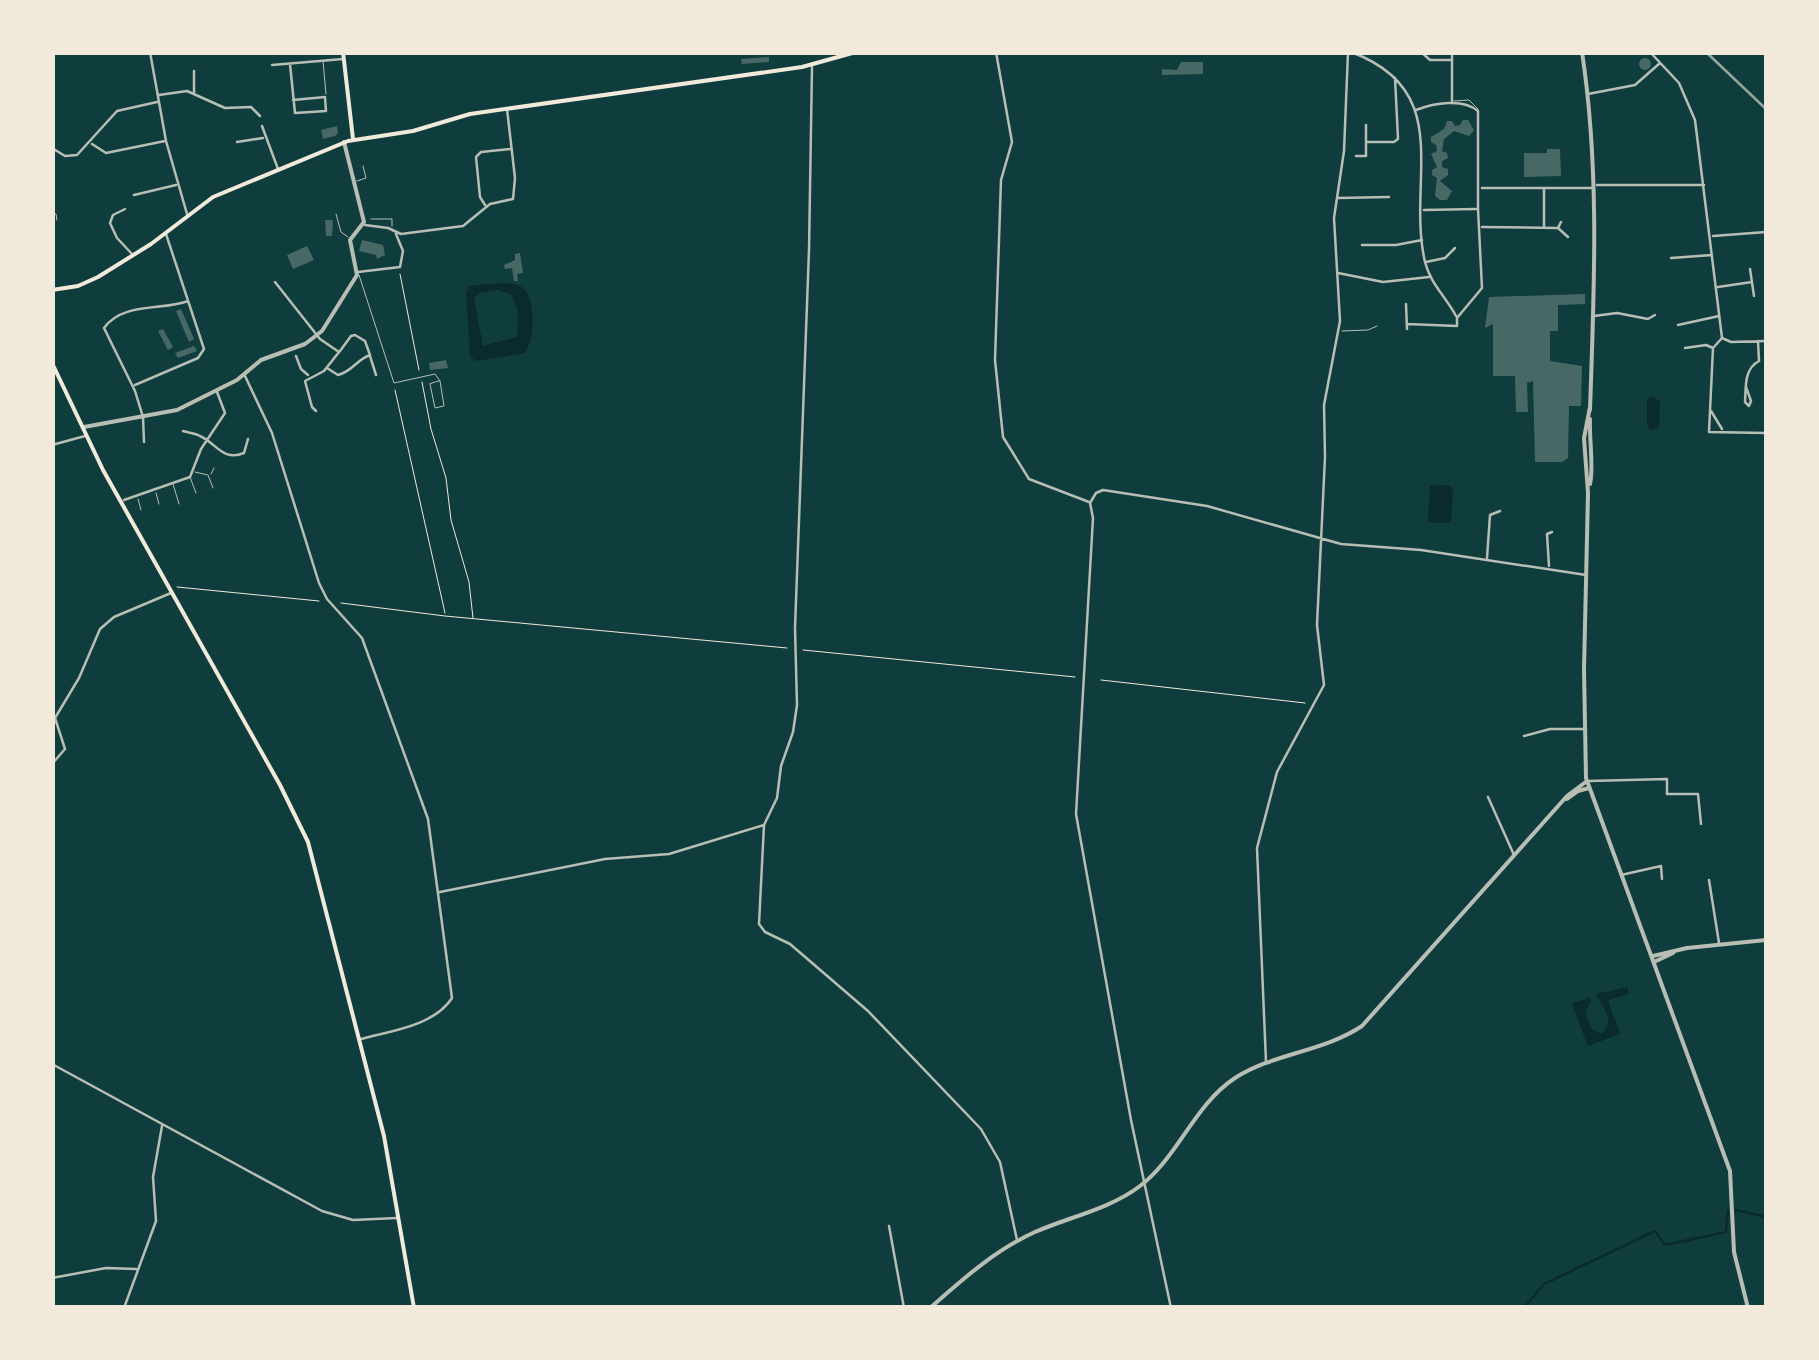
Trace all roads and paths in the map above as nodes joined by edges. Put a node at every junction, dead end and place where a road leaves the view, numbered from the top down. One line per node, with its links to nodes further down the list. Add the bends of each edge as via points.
1 (150, 52): 20 (street)
2 (856, 52): 15 (main road)
3 (996, 52): 146 (street, via 1012,139 1000,180 995,364 1002,434 1030,480)
4 (1421, 52): 10 (street, via 1430,60)
5 (1452, 52): 10 (street)
6 (1582, 52): 19 (street)
7 (1650, 52): 12 (street)
8 (1354, 53): 17 (street); 55 (street, via 1346,64)
9 (344, 56): 11 (street); 32 (main road)
10 (1452, 60): 27 (street)
11 (322, 61): 13 (street); 21 (lane)
12 (1661, 62): 19 (street, via 1635,84); 49 (street, via 1691,106)
13 (290, 64): 14 (street); 23 (street)
14 (272, 65)
15 (812, 65): 29 (main road); 160 (street)
16 (194, 70): 18 (street)
17 (1394, 77): 22 (street); 24 (street)
18 (194, 94): 20 (street); 28 (street, via 225,108)
19 (1588, 94): 50 (street)
20 (157, 96): 26 (street)
21 (325, 97): 23 (street); 23 (street, via 326,111 294,113)
22 (1411, 99): 24 (street); 30 (street)
23 (293, 100)
24 (1400, 100): 41 (street, via 1397,140)
25 (257, 101): 28 (street)
26 (158, 102): 37 (street); 38 (street, via 117,110)
27 (1452, 103): 30 (street); 51 (street, via 1479,112)
28 (251, 108): 31 (street)
29 (506, 108): 36 (main road); 43 (street)
30 (1416, 110): 59 (street)
31 (260, 116)
32 (351, 124): 36 (main road); 40 (main road)
33 (262, 126): 35 (street)
34 (1366, 126): 41 (street)
35 (265, 138): 39 (street); 46 (street)
36 (354, 139): 40 (main road)
37 (166, 140): 38 (street, via 108,153); 48 (street)
38 (90, 142): 42 (street, via 72,156)
39 (237, 142)
40 (344, 142): 46 (main road); 47 (street)
41 (1366, 142): 44 (street, via 1366,156)
42 (52, 148)
43 (512, 149): 56 (street, via 515,197); 56 (street, via 476,157)
44 (1356, 156)
45 (363, 166): 47 (lane, via 366,178)
46 (278, 171): 61 (main road)
47 (354, 182): 66 (street)
48 (177, 185): 53 (street); 61 (street)
49 (1705, 185): 50 (street); 74 (street)
50 (1593, 186): 52 (street); 98 (street)
51 (1480, 188): 52 (street); 58 (street)
52 (1544, 188): 68 (street)
53 (134, 195)
54 (1389, 197): 55 (street)
55 (1336, 198): 87 (street)
56 (486, 206): 72 (street, via 465,226)
57 (125, 209): 80 (street, via 110,224)
58 (1478, 209): 59 (street); 67 (street)
59 (1422, 210): 77 (street)
60 (52, 214): 64 (lane)
61 (187, 214): 71 (main road)
62 (336, 214): 76 (lane, via 342,234)
63 (371, 219): 70 (lane, via 392,219)
64 (57, 220)
65 (1561, 222): 69 (street)
66 (363, 225): 70 (street); 76 (street)
67 (1480, 227): 68 (street); 99 (street, via 1482,290)
68 (1544, 228): 69 (street)
69 (1558, 228): 75 (street)
70 (390, 229): 72 (street)
71 (166, 232): 80 (main road); 94 (street)
72 (396, 232): 86 (street, via 400,266)
73 (1766, 232): 74 (street)
74 (1711, 236): 81 (street)
75 (1568, 237)
76 (351, 238): 86 (street)
77 (1423, 239): 78 (street); 83 (street)
78 (1362, 245)
79 (1455, 248): 83 (street)
80 (134, 255): 92 (main road, via 86,283)
81 (1713, 255): 82 (street); 91 (street)
82 (1672, 258)
83 (1426, 262): 88 (street)
84 (402, 266): 119 (path)
85 (1750, 269): 90 (street)
86 (358, 272): 103 (street); 121 (lane)
87 (1338, 273): 88 (street, via 1393,282); 102 (street)
88 (1430, 277): 99 (street)
89 (276, 282): 103 (street)
90 (1752, 282): 91 (street); 93 (street)
91 (1717, 287): 97 (street)
92 (53, 290)
93 (1754, 296)
94 (188, 301): 122 (street, via 203,353); 122 (street, via 142,308 106,324 104,334)
95 (1406, 304): 99 (street, via 1407,326 1457,326)
96 (1655, 315): 98 (street)
97 (1721, 315): 101 (street); 104 (street)
98 (1592, 316): 155 (street)
99 (1456, 318)
100 (1377, 326): 102 (lane)
101 (1678, 326)
102 (1339, 330): 152 (street, via 1324,396)
103 (317, 336): 109 (street); 116 (street)
104 (1722, 338): 106 (street); 108 (street)
105 (1766, 340): 106 (street)
106 (1758, 341): 113 (street)
107 (1684, 348): 108 (street)
108 (1713, 348): 125 (street)
109 (339, 352): 110 (street, via 356,335); 115 (street)
110 (370, 355): 115 (street, via 349,372); 117 (street)
111 (296, 356): 118 (street)
112 (1766, 360): 113 (street)
113 (1759, 361): 123 (street, via 1748,370)
114 (52, 363): 128 (main road)
115 (326, 368): 118 (street)
116 (244, 374): 124 (street); 157 (street, via 270,426)
117 (376, 374)
118 (309, 376): 126 (street, via 304,384)
119 (421, 378): 120 (lane, via 435,374); 121 (lane); 159 (path)
120 (440, 381): 120 (lane, via 444,406 435,408 430,384)
121 (394, 384): 158 (path)
122 (133, 385): 127 (street)
123 (1746, 387)
124 (216, 391): 127 (street); 135 (street, via 225,413)
125 (1710, 404): 129 (street); 129 (street, via 1709,435)
126 (316, 411)
127 (143, 417): 128 (street); 134 (street)
128 (82, 428): 132 (main road)
129 (1724, 431): 131 (street)
130 (183, 432): 135 (street)
131 (1766, 434)
132 (86, 436): 136 (street); 145 (main road)
133 (248, 440): 135 (street, via 238,456)
134 (144, 442)
135 (207, 442): 138 (street)
136 (52, 445)
137 (214, 468): 139 (lane)
138 (191, 474): 139 (lane); 140 (street); 143 (lane)
139 (208, 476): 141 (lane)
140 (173, 484): 142 (street); 148 (lane)
141 (213, 488)
142 (155, 490): 144 (street); 147 (lane)
143 (196, 492)
144 (137, 496): 145 (street); 149 (lane)
145 (121, 502): 156 (main road)
146 (1090, 503): 152 (street, via 1106,490 1174,500); 161 (street)
147 (160, 504)
148 (179, 504)
149 (141, 510)
150 (1500, 511): 153 (street, via 1490,515)
151 (1552, 532): 154 (street)
152 (1319, 538): 153 (street); 163 (street, via 1324,685)
153 (1486, 560): 154 (street)
154 (1549, 568): 155 (street)
155 (1587, 576): 164 (street)
156 (172, 590): 157 (path); 166 (street, via 100,630 56,715 64,750); 181 (main road, via 308,842)
157 (330, 602): 158 (path); 177 (street, via 362,638 402,744 428,819)
158 (445, 616): 159 (path)
159 (472, 618): 160 (path)
160 (797, 649): 161 (path); 171 (street, via 793,732)
161 (1084, 678): 185 (street, via 1076,807)
162 (1101, 680): 163 (path)
163 (1314, 704): 183 (street, via 1277,772 1257,848)
164 (1585, 729): 165 (street); 167 (street)
165 (1524, 736)
166 (52, 764)
167 (1587, 781): 168 (street); 170 (street); 172 (street, via 1667,779 1668,794 1698,794)
168 (1590, 788): 170 (street); 174 (street)
169 (1488, 796): 173 (street)
170 (1552, 815): 173 (street)
171 (764, 824): 177 (street, via 669,854 598,860); 188 (street, via 760,927 868,1011 984,1133 1000,1162)
172 (1700, 824)
173 (1515, 856): 183 (street, via 1370,1019 1336,1040)
174 (1621, 874): 175 (street, via 1661,866); 180 (street)
175 (1662, 879)
176 (1709, 880): 179 (street)
177 (438, 892): 181 (street, via 451,1000 420,1022)
178 (1766, 940): 179 (street)
179 (1720, 945): 180 (street)
180 (1653, 959): 196 (street, via 1730,1171 1734,1252)
181 (360, 1040): 186 (main road)
182 (52, 1064): 184 (street)
183 (1266, 1064): 185 (street, via 1221,1089)
184 (162, 1124): 186 (street, via 326,1213 354,1220); 189 (street, via 153,1177 156,1224)
185 (1144, 1182): 188 (street); 195 (street)
186 (399, 1218): 192 (main road)
187 (889, 1226): 193 (street)
188 (1018, 1241): 194 (street)
189 (138, 1270): 190 (street); 191 (street)
190 (52, 1278)
191 (124, 1308)
192 (414, 1308)
193 (904, 1308)
194 (930, 1308)
195 (1171, 1308)
196 (1748, 1308)

